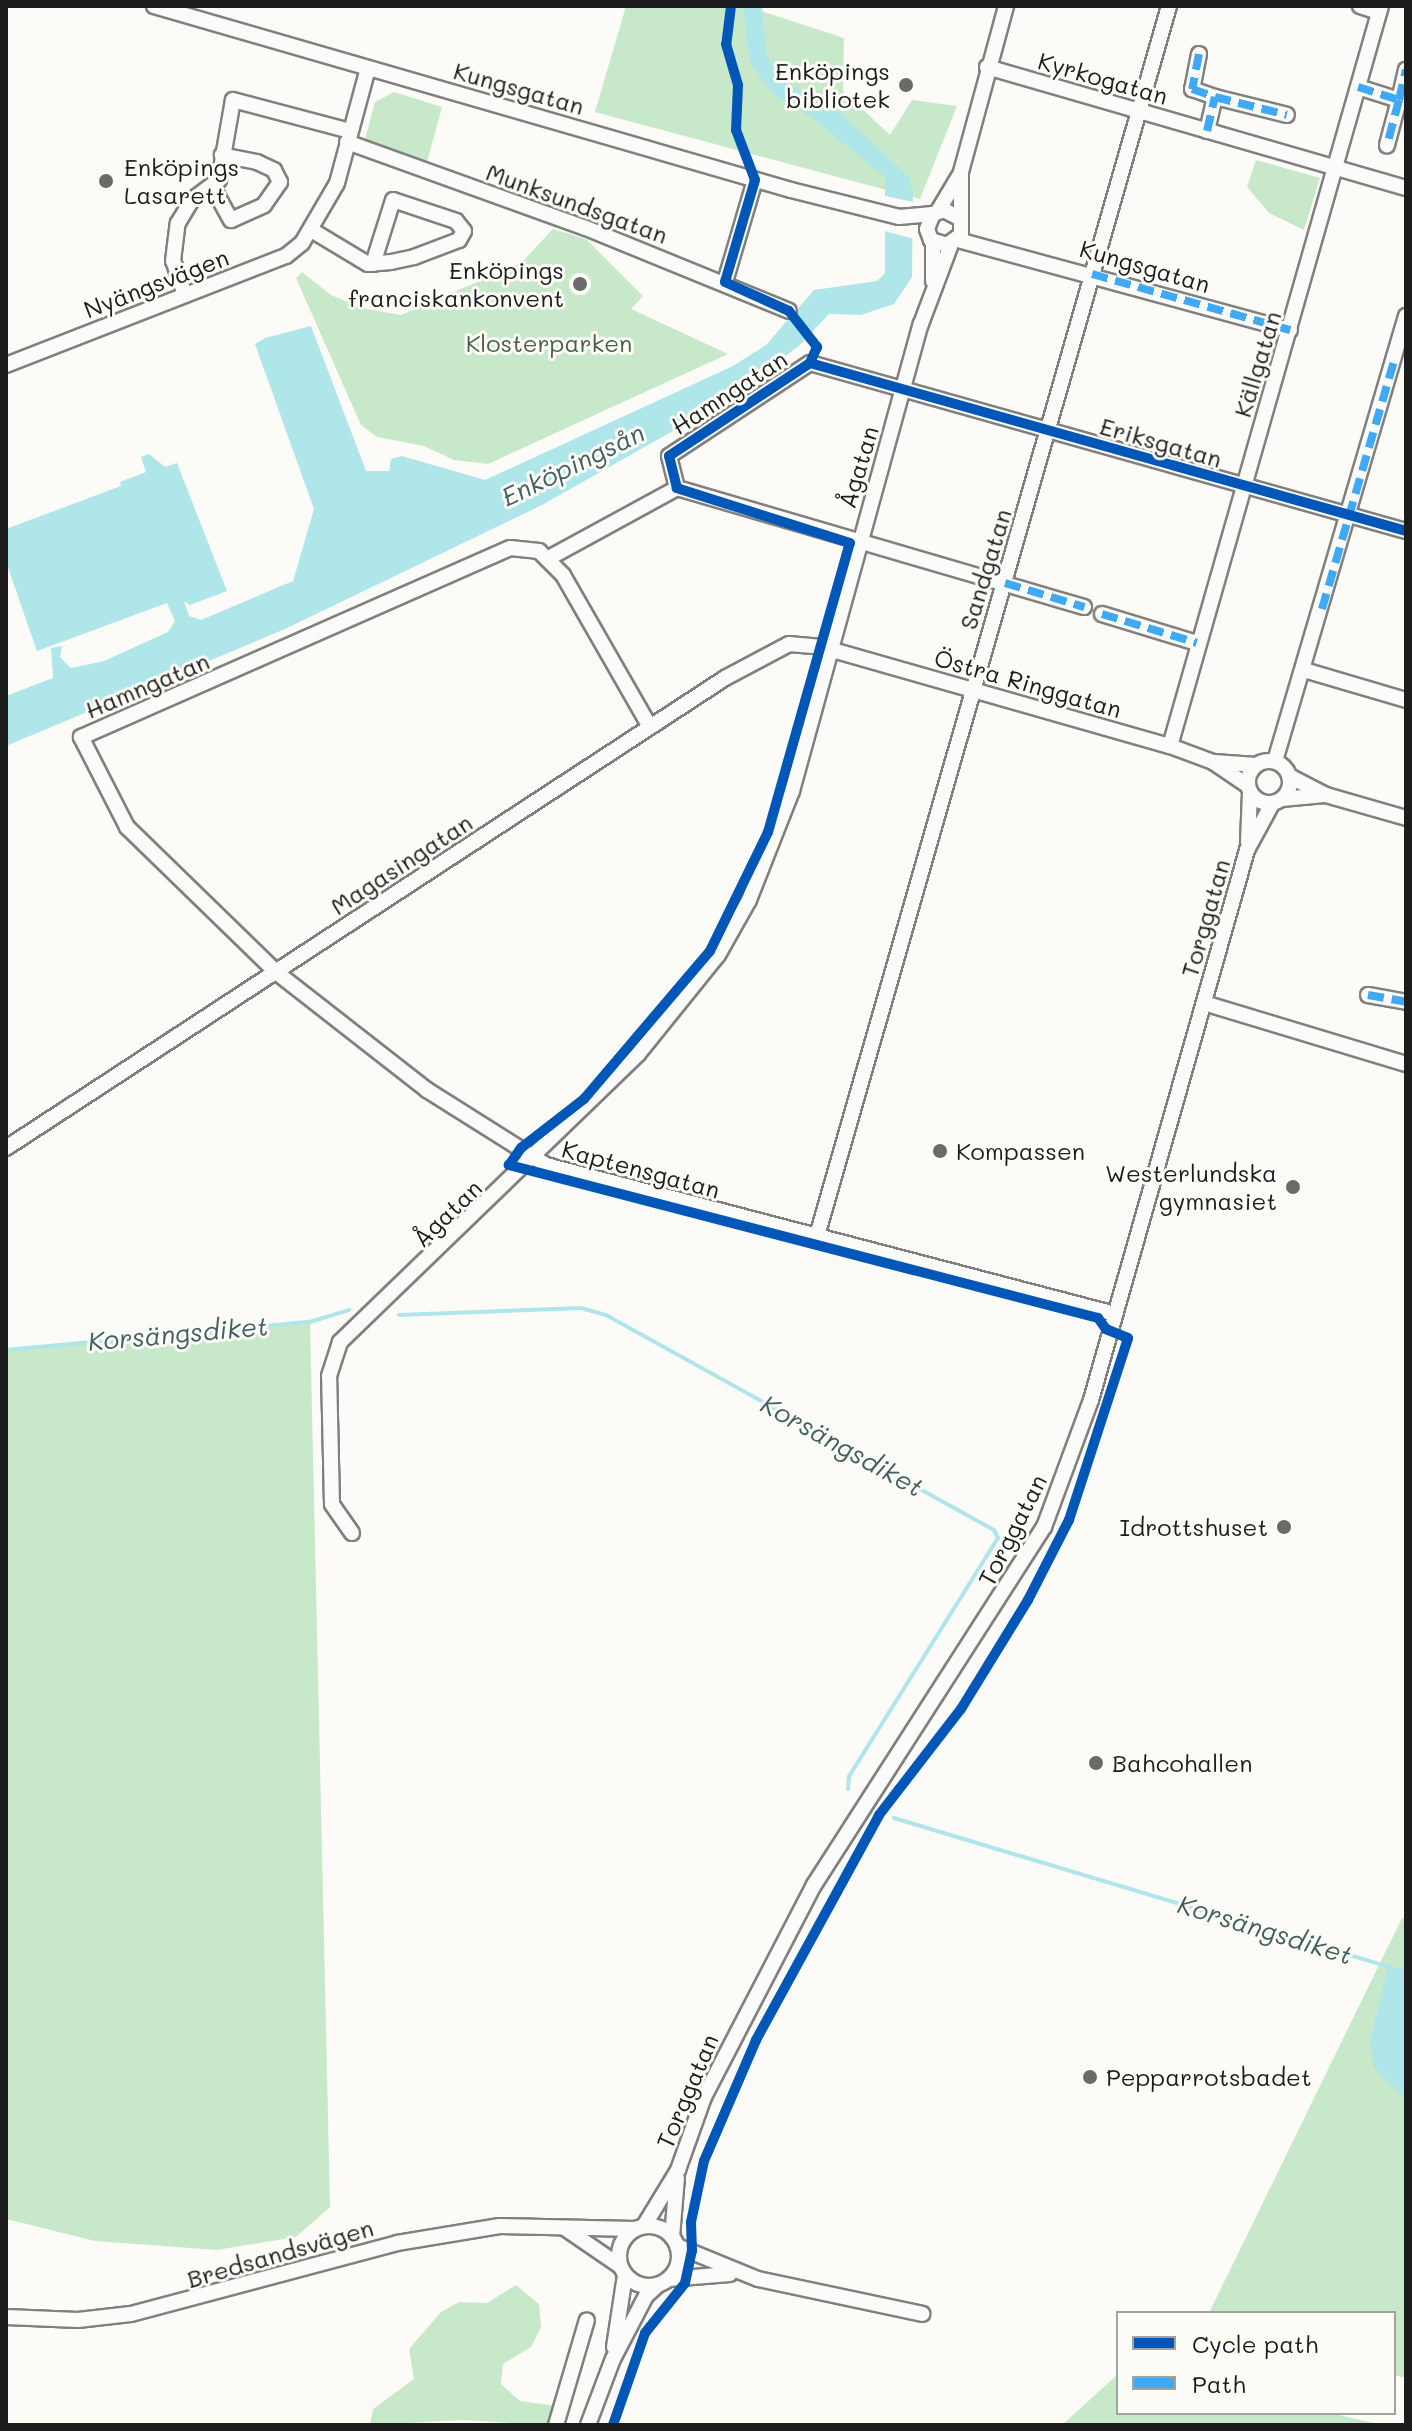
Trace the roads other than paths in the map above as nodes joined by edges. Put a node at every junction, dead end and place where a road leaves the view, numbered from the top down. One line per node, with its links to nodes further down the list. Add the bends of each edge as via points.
1 (154, 6): 6 (street, Kungsgatan)
2 (1006, 6): 8 (street, Ågatan)
3 (1169, 6): 14 (street, Sandgatan)
4 (1360, 6): 5 (street)
5 (1380, 9): 11 (street, Källgatan)
6 (202, 13): 9 (street, Kungsgatan)
7 (1199, 54): 12 (street, Kyrkogatan, via 1192,89)
8 (987, 67): 14 (street, Kyrkogatan); 21 (street, Ågatan)
9 (368, 68): 17 (street, Nyängsvägen); 22 (street, Kungsgatan)
10 (1406, 70): 13 (street)
11 (1358, 87): 13 (street); 20 (street, Källgatan)
12 (1215, 97): 15 (street); 16 (street)
13 (1399, 100): 18 (street)
14 (1138, 111): 16 (street, Kyrkogatan); 30 (street, Sandgatan)
15 (1287, 115)
16 (1207, 131): 20 (street, Kyrkogatan)
17 (349, 137): 19 (street, Munksundsgatan, via 237,98 228,108); 27 (street, Nyängsvägen, via 331,196); 31 (street, Munksundsgatan)
18 (1387, 145)
19 (222, 155): 23 (street, via 219,180); 23 (street, Nyängsvägen, via 257,162 274,170 280,182 264,205 231,220)
20 (1335, 168): 24 (street, Kyrkogatan); 36 (street, Källgatan)
21 (961, 172): 25 (street, Ågatan); 28 (street, Ågatan)
22 (755, 180): 26 (street, Kungsgatan, via 899,217); 31 (street)
23 (212, 186): 33 (street, via 192,200 178,223 173,261)
24 (1406, 188)
25 (936, 212): 26 (street, Ågatan); 26 (street); 28 (street)
26 (923, 230): 28 (street); 32 (street, Ågatan)
27 (313, 231): 29 (street, via 341,251); 33 (street, Nyängsvägen, via 286,256)
28 (957, 232): 30 (street, Kungsgatan); 32 (street, Ågatan)
29 (373, 264): 29 (street, via 439,248 459,240 464,231 456,221 393,200)
30 (1092, 274): 36 (street, Kungsgatan); 40 (street, Sandgatan)
31 (725, 282): 34 (street, Munksundsgatan)
32 (933, 285): 39 (street, Ågatan)
33 (185, 295): 38 (street, Nyängsvägen)
34 (789, 311)
35 (1406, 316): 37 (street)
36 (1290, 330): 41 (street, Källgatan)
37 (1400, 358): 43 (street)
38 (6, 365)
39 (905, 390): 40 (street, Eriksgatan); 42 (street, Hamngatan, via 810,363 669,456); 45 (street, Ågatan)
40 (1049, 431): 41 (street, Eriksgatan); 47 (street, Sandgatan)
41 (1244, 486): 43 (street, Eriksgatan); 50 (street, Källgatan)
42 (677, 488): 45 (street); 46 (street)
43 (1349, 517): 44 (street, Eriksgatan); 52 (street)
44 (1406, 531)
45 (858, 545): 47 (street); 51 (street, Ågatan)
46 (543, 555): 55 (street, via 563,575); 56 (street, Hamngatan, via 510,548)
47 (1005, 583): 48 (street); 53 (street, Sandgatan)
48 (1084, 607)
49 (1102, 614): 50 (street)
50 (1197, 643): 57 (street, Källgatan)
51 (830, 650): 53 (street, Östra Ringgatan); 55 (street, Magasingatan, via 789,644 763,654); 73 (street, Ågatan, via 788,802 749,900 718,955 638,1054)
52 (1304, 670): 54 (street); 58 (street)
53 (972, 689): 57 (street, Östra Ringgatan); 74 (street, Sandgatan)
54 (1406, 700)
55 (650, 727): 67 (street, Magasingatan)
56 (81, 737): 67 (street, Kaptensgatan, via 127,827)
57 (1170, 746): 59 (street, Östra Ringgatan)
58 (1275, 761): 60 (street); 61 (street)
59 (1213, 762): 60 (street, Östra Ringgatan); 62 (street, Östra Ringgatan)
60 (1256, 765): 62 (street)
61 (1289, 776): 63 (street); 64 (street)
62 (1248, 789): 64 (street, via 1260,802); 66 (street, Torggatan)
63 (1326, 795): 64 (street); 65 (street)
64 (1277, 802): 66 (street, Torggatan)
65 (1406, 818)
66 (1247, 850): 70 (street, Torggatan)
67 (276, 972): 72 (street, Magasingatan); 73 (street, Kaptensgatan, via 427,1090)
68 (1368, 995): 69 (street)
69 (1406, 1002)
70 (1204, 1003): 71 (street); 75 (street, Torggatan)
71 (1406, 1064)
72 (6, 1148)
73 (534, 1156): 74 (street, Kaptensgatan, via 546,1165); 76 (street, Ågatan, via 332,1356 332,1504)
74 (817, 1236): 75 (street, Kaptensgatan)
75 (1115, 1314): 77 (street, Torggatan, via 1091,1400 1044,1527 814,1885 704,2097)
76 (352, 1533)
77 (678, 2170): 78 (street, Torggatan); 80 (street, Torggatan)
78 (639, 2228): 79 (street, Bredsandsvägen); 80 (street); 81 (street, Torggatan, via 621,2242)
79 (566, 2229): 81 (street); 85 (street, Bredsandsvägen, via 517,2224 436,2235 131,2314 78,2320)
80 (675, 2242): 82 (street); 83 (street, Torggatan, via 678,2263)
81 (622, 2270): 83 (street, via 639,2285); 87 (street, Torggatan)
82 (738, 2273): 83 (street); 84 (street)
83 (664, 2282): 87 (street, via 646,2296)
84 (922, 2314)
85 (6, 2317)
86 (587, 2320): 88 (street)
87 (613, 2359): 89 (street)
88 (556, 2425)
89 (588, 2425)

